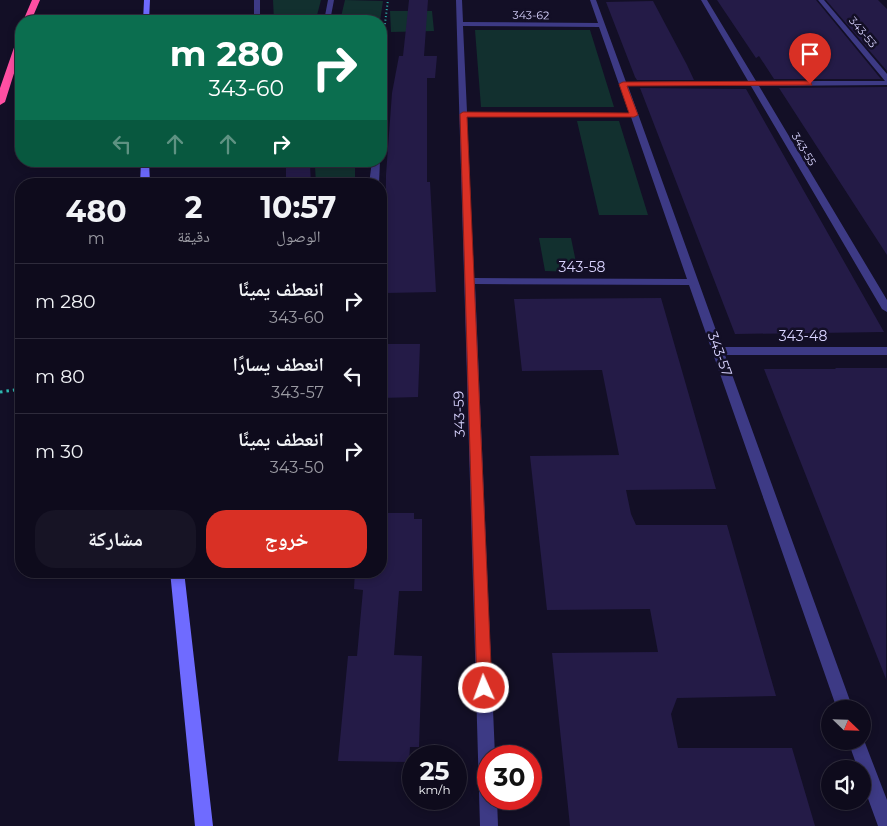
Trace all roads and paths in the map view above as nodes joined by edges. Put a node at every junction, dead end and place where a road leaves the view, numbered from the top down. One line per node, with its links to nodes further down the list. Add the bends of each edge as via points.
1 (36, 0): 10 (highway)
2 (147, 0): 11 (street)
3 (257, 0): 12 (street)
4 (331, 0): 13 (street)
5 (388, 0): 14 (path)
6 (459, 0): 15 (street, 343-59)
7 (593, 0): 16 (street, 343-57)
8 (704, 0): 21 (street, 343-55)
9 (821, 0): 18 (street, 343-53)
10 (30, 15)
11 (146, 15)
12 (257, 15)
13 (328, 15)
14 (386, 15)
15 (460, 24): 16 (street, 343-62); 23 (street, 343-59)
16 (602, 26): 20 (street, 343-57)
17 (15, 56): 22 (highway)
18 (887, 79)
19 (887, 83): 21 (street)
20 (623, 84): 21 (street); 24 (street, 343-57)
21 (752, 84): 27 (street, 343-55)
22 (0, 102)
23 (463, 114): 24 (street); 25 (street, 343-59)
24 (634, 115): 26 (street, 343-57)
25 (470, 281): 26 (street, 343-58); 36 (street, 343-59)
26 (693, 282): 28 (street, 343-57)
27 (887, 309)
28 (719, 351): 29 (street, 343-48); 33 (street, 343-57)
29 (887, 351)
30 (15, 389): 31 (path)
31 (0, 392)
32 (178, 578): 35 (street)
33 (843, 700)
34 (860, 750): 37 (street)
35 (204, 826)
36 (489, 826)
37 (887, 826)

